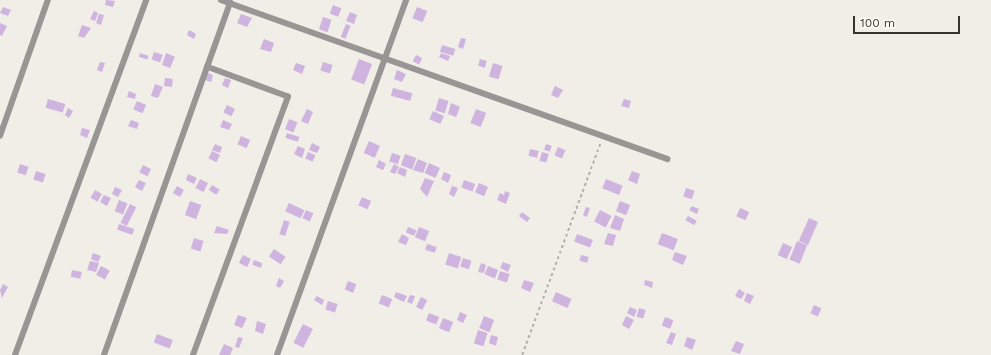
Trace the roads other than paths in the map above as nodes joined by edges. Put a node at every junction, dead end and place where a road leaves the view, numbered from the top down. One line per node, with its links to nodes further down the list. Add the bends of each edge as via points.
1 (48, 0): 8 (street)
2 (146, 0): 10 (street)
3 (221, 0): 5 (street)
4 (406, 0): 6 (street)
5 (230, 3): 6 (street); 7 (street)
6 (385, 59): 9 (street); 13 (street)
7 (207, 67): 11 (street); 12 (street, via 288,97)
8 (0, 136)
9 (668, 159)
10 (15, 355)
11 (104, 355)
12 (193, 355)
13 (277, 355)

